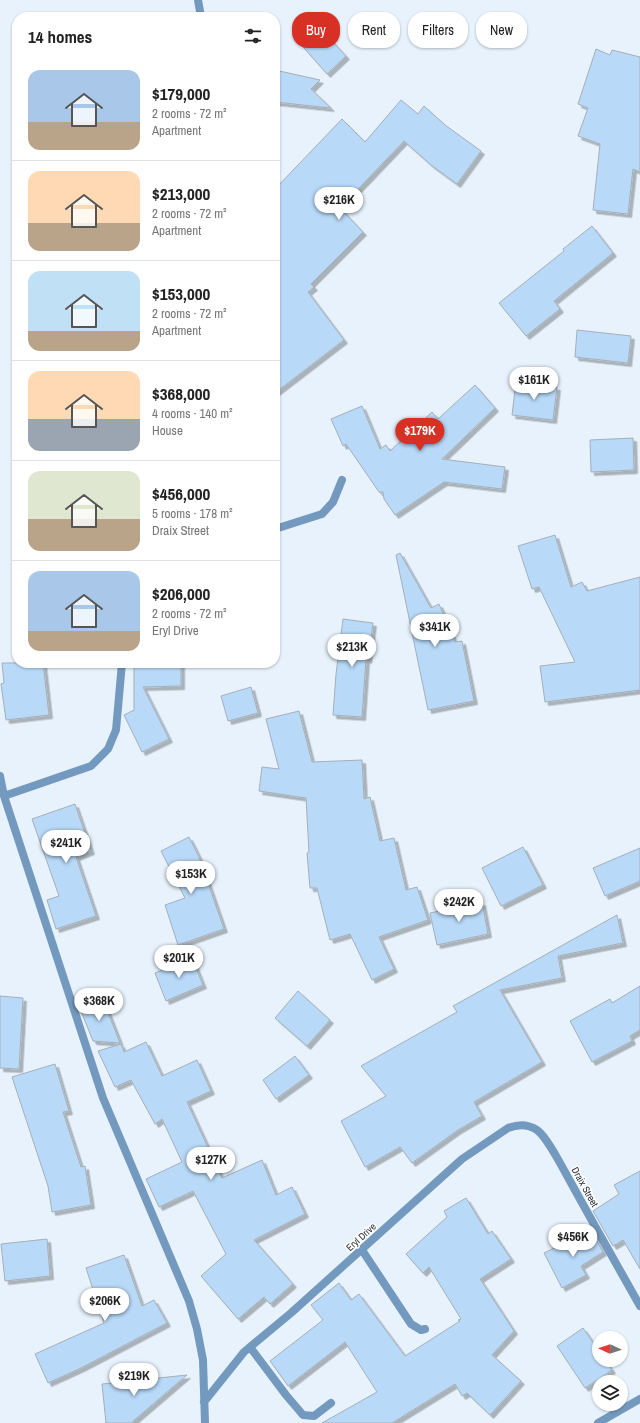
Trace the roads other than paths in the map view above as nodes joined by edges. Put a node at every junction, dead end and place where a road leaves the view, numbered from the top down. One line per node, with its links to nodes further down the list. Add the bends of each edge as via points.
1 (198, 0): 2 (street)
2 (200, 12)
3 (342, 480): 4 (street, via 333,502 322,514)
4 (280, 527)
5 (122, 668): 7 (street, via 116,730 108,749 91,766)
6 (0, 776): 7 (street)
7 (4, 796): 14 (street, via 103,1098 189,1301 204,1360)
8 (546, 1141): 9 (street, Eryl Drive, via 538,1131 523,1124 508,1128 462,1159); 10 (street, Draix Street)
9 (362, 1250): 11 (street, via 411,1324 421,1330); 12 (street, Eryl Drive)
10 (640, 1306)
11 (425, 1329)
12 (250, 1347): 14 (street, Eryl Drive); 15 (street, via 303,1415 314,1416)
13 (640, 1399): 17 (street)
14 (204, 1402): 16 (street)
15 (331, 1403)
16 (205, 1423)
17 (598, 1423)

